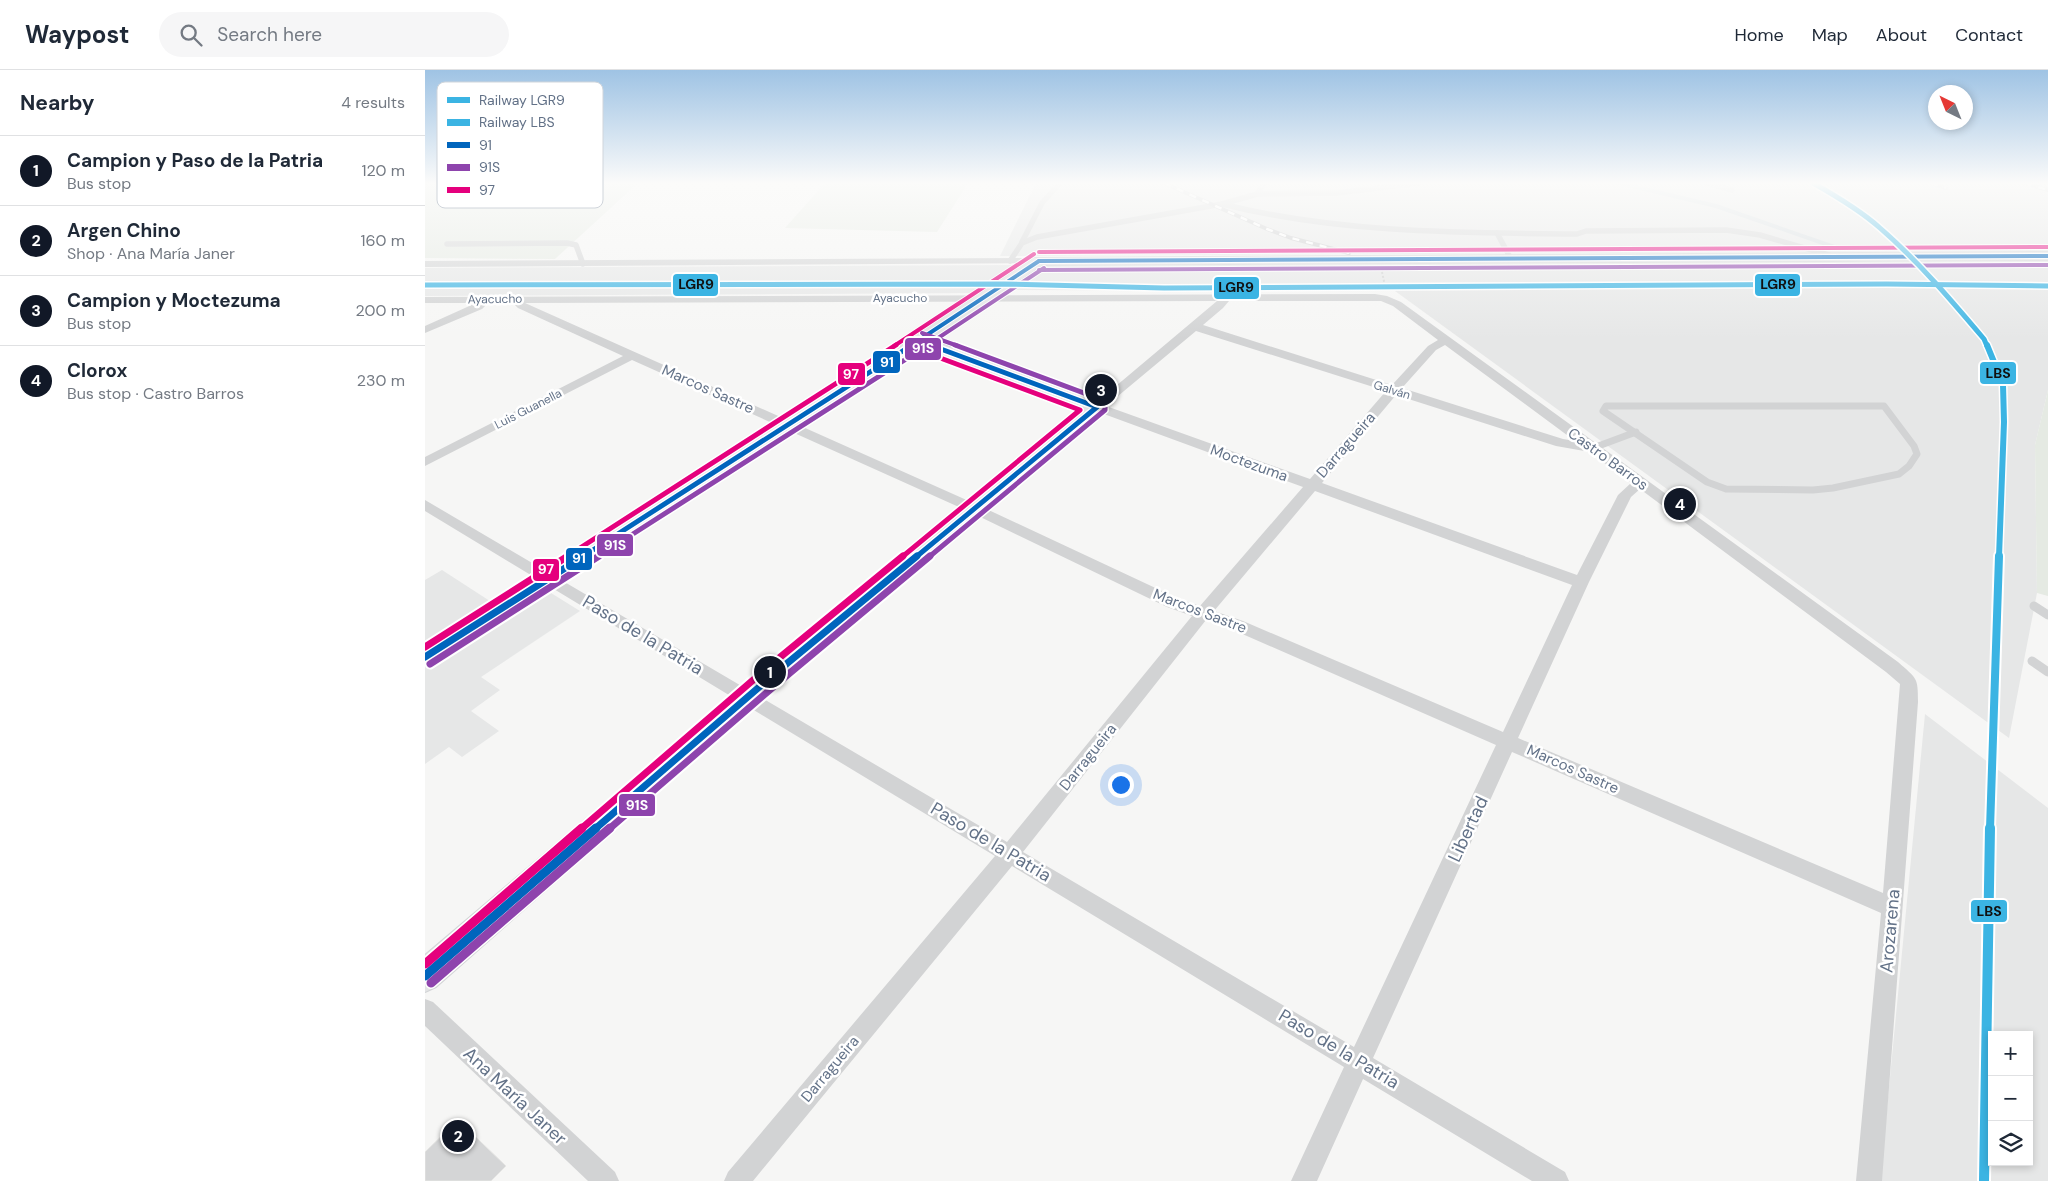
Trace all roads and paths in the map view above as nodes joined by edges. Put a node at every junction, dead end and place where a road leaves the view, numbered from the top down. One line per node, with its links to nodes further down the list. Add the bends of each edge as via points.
1 (1497, 234): 9 (lane)
2 (1026, 235): 5 (lane)
3 (1047, 235): 5 (lane)
4 (1758, 235): 8 (lane)
5 (1022, 242): 11 (lane)
6 (447, 244): 14 (lane, via 577,245)
7 (2048, 256): 8 (street)
8 (1836, 257): 9 (street)
9 (1511, 259): 10 (street)
10 (1379, 260): 12 (street); 21 (path)
11 (1010, 261): 12 (street); 14 (street)
12 (1039, 261): 16 (street)
13 (425, 264): 14 (street)
14 (583, 264)
15 (1375, 297): 17 (street, Ayacucho); 21 (street, Castro Barros)
16 (984, 298): 17 (street, Ayacucho); 18 (street, Ayacucho); 25 (street)
17 (1225, 298): 22 (street)
18 (515, 299): 20 (street, Ayacucho); 26 (street, Marcos Sastre, via 522,306)
19 (425, 300): 20 (street, Ayacucho)
20 (486, 300): 23 (street, via 478,307)
21 (1388, 300): 24 (street, Castro Barros)
22 (1193, 326): 27 (street, Galván); 28 (street)
23 (425, 330)
24 (1446, 340): 27 (street, Darragueira, via 1432,348); 31 (street, Castro Barros)
25 (919, 341): 28 (street, Moctezuma); 29 (street)
26 (631, 356): 29 (street, Marcos Sastre); 32 (street, Luis Guanella)
27 (1393, 391): 31 (street, Galván, via 1561,443); 34 (street, Darragueira)
28 (1097, 407): 34 (street, Moctezuma); 36 (street)
29 (789, 424): 36 (street, Marcos Sastre); 37 (street)
30 (1636, 432): 30 (lane, via 1603,411 1605,406 1884,406 1917,454 1899,474 1833,488 1726,489 1707,482); 31 (lane)
31 (1593, 448): 33 (street, Castro Barros)
32 (425, 462)
33 (1640, 482): 38 (street, Libertad, via 1625,495); 45 (street, Castro Barros)
34 (1311, 486): 38 (street, Moctezuma); 40 (street, Darragueira)
35 (425, 505): 37 (street, Paso de la Patria)
36 (975, 509): 40 (street, Marcos Sastre, via 1173,603); 46 (street)
37 (549, 578): 42 (street); 46 (street, Paso de la Patria)
38 (1581, 582): 47 (street, Libertad)
39 (2034, 606): 41 (lane)
40 (1203, 614): 47 (street, Marcos Sastre, via 1237,625); 48 (street, Darragueira)
41 (2048, 615)
42 (425, 657)
43 (2032, 661): 44 (lane)
44 (2048, 672)
45 (1909, 682): 49 (street, Arozarena)
46 (748, 698): 48 (street, Paso de la Patria); 50 (street)
47 (1509, 741): 49 (street, Marcos Sastre); 52 (street, Libertad)
48 (1010, 853): 52 (street, Paso de la Patria); 54 (street, Darragueira)
49 (1893, 908): 57 (street, Arozarena)
50 (425, 976)
51 (425, 1010): 53 (street, Ana María Janer)
52 (1360, 1062): 55 (street, Libertad); 56 (street, Paso de la Patria)
53 (606, 1181)
54 (737, 1181)
55 (1304, 1181)
56 (1556, 1181)
57 (1869, 1181)

